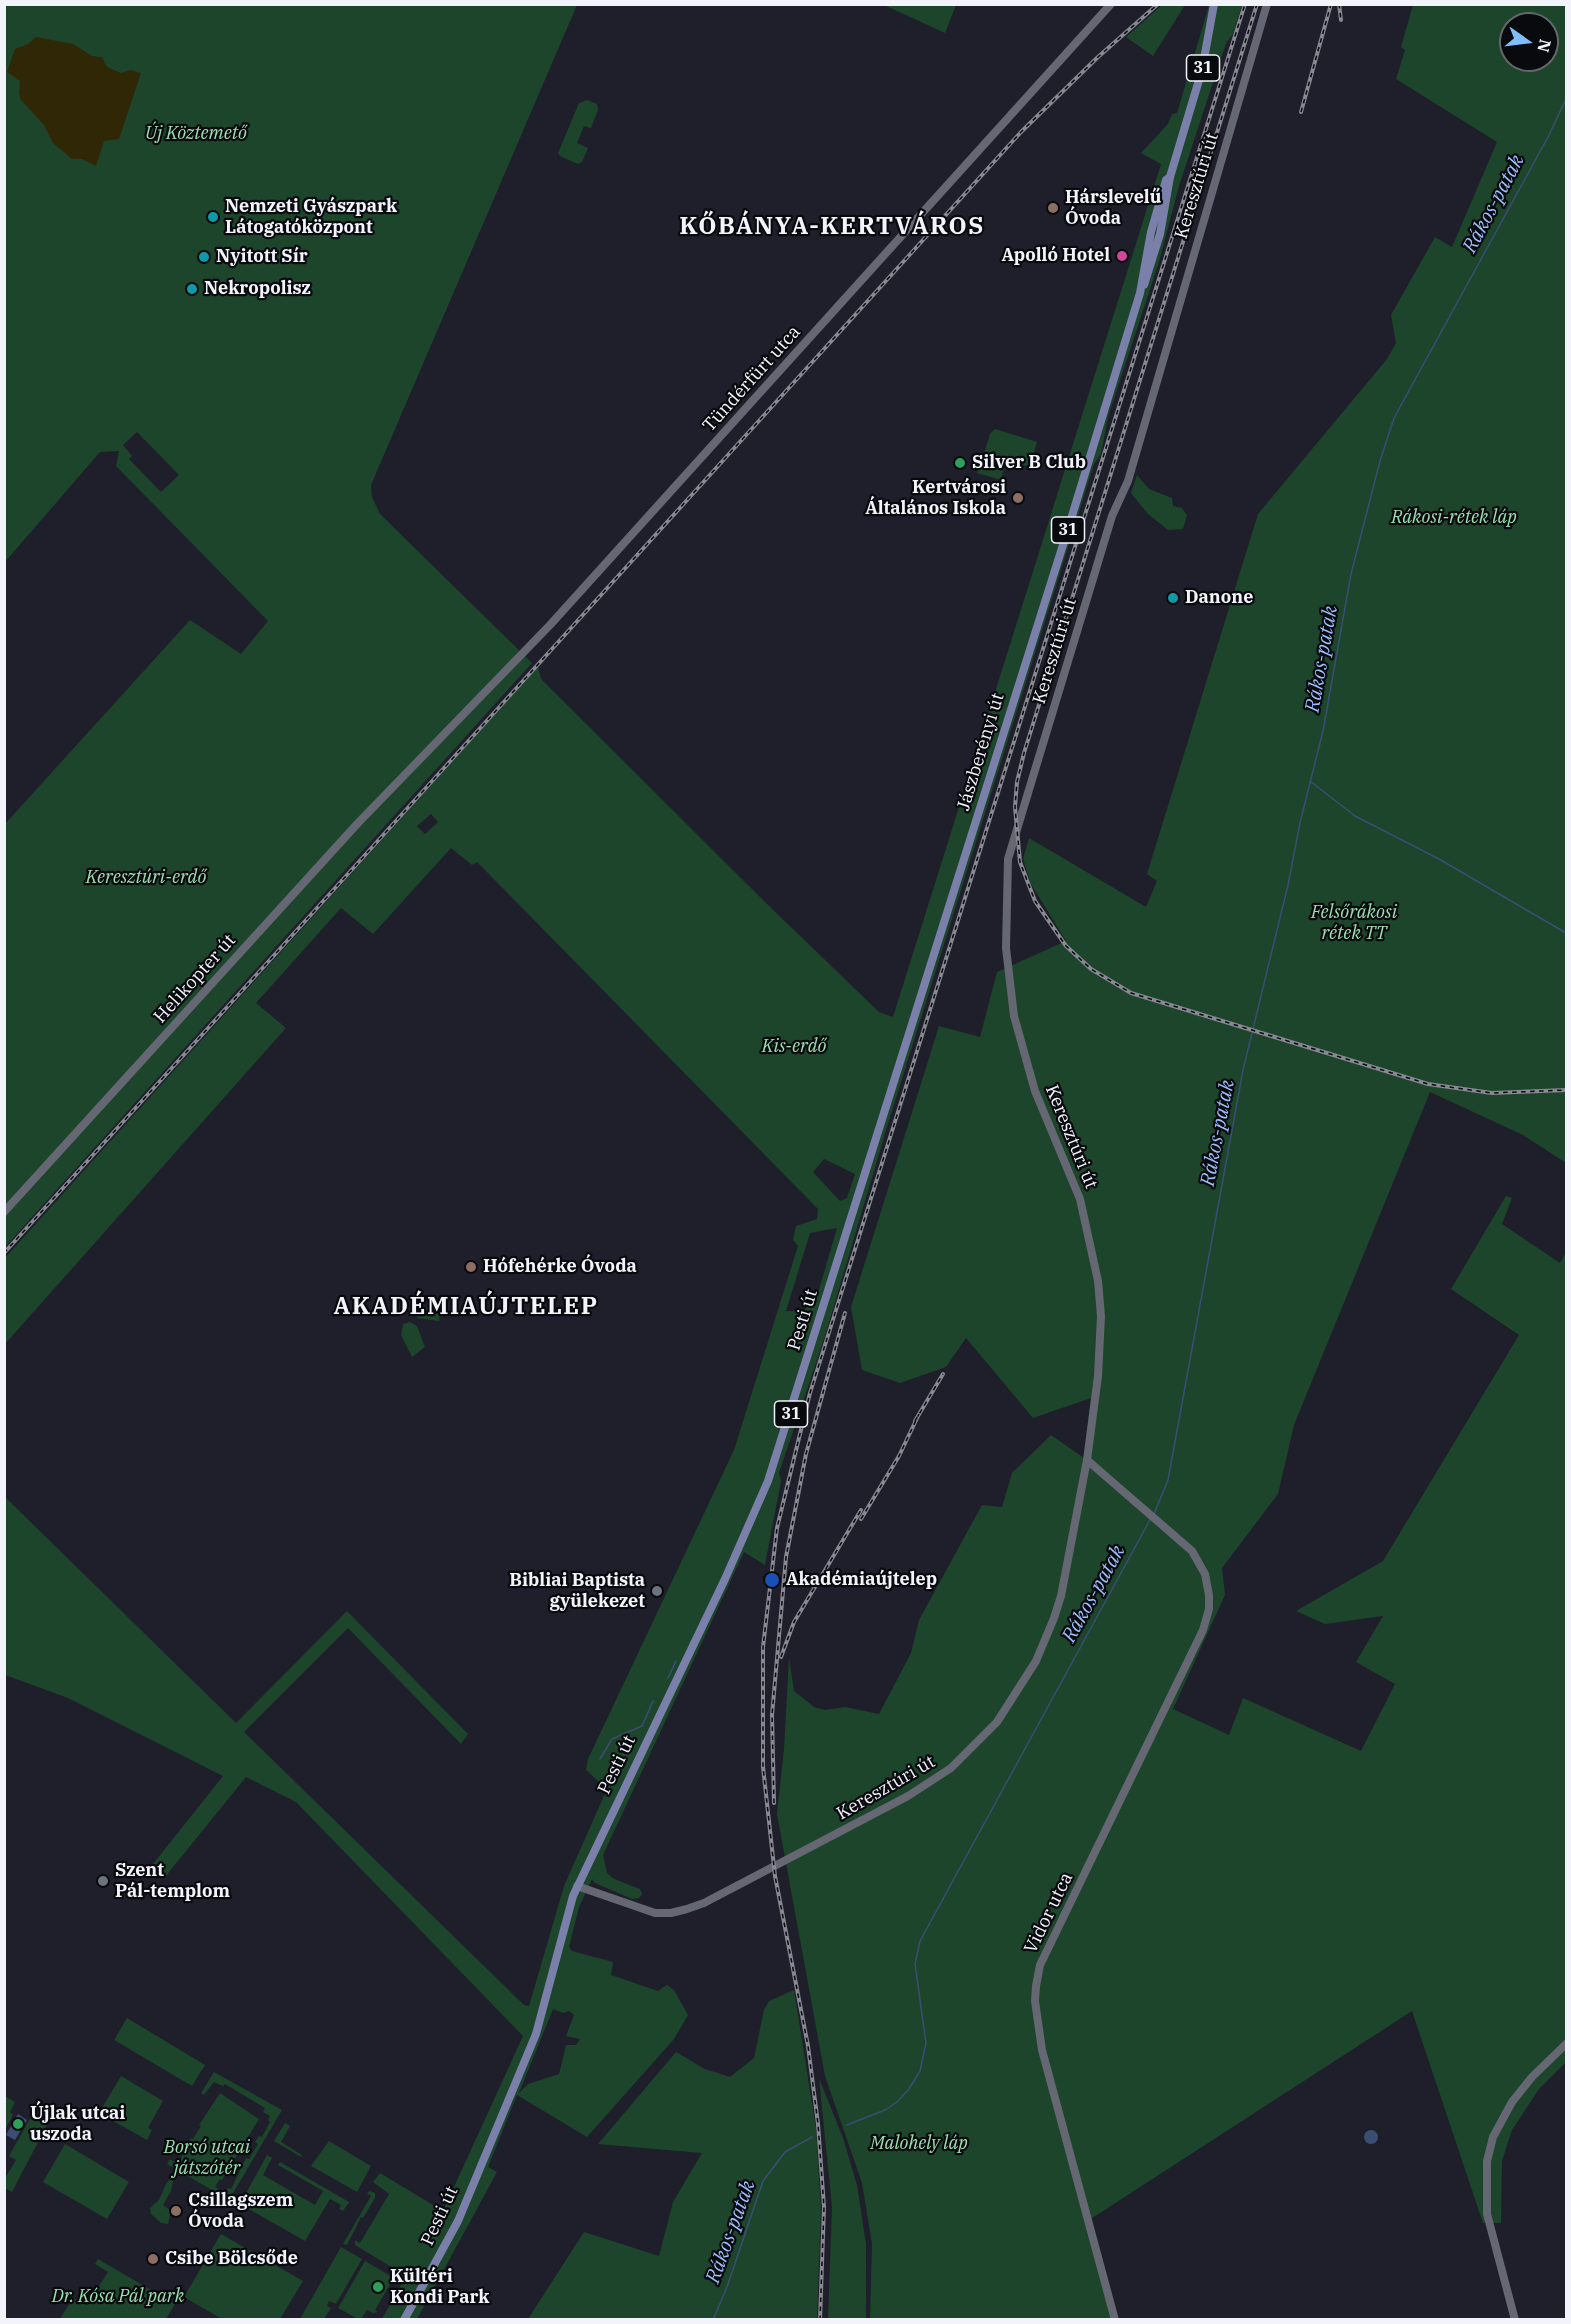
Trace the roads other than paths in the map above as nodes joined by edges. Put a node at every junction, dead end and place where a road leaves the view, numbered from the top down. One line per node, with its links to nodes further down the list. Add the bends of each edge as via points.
1 (1111, 4): 5 (street, Tündérfürt utca, via 550,625)
2 (1214, 4): 7 (main road, Jászberényi út / 31, via 1206,54 1170,177 1149,274)
3 (1269, 4): 4 (street, Keresztúri út); 4 (street, Keresztúri út)
4 (1238, 99): 8 (street, Keresztúri út, via 1128,481 1112,516 1008,859 1006,948 1014,1016 1039,1100 1080,1199 1098,1281 1101,1349)
5 (410, 769): 6 (street, Helikopter út)
6 (4, 1212)
7 (851, 1220): 11 (main road, Pesti út / 31, via 763,1495)
8 (1087, 1460): 9 (street, Vidor utca); 10 (street, Keresztúri út)
9 (1097, 1469): 10 (street, via 1088,1470); 14 (street, Vidor utca, via 1199,1560 1207,1578 1210,1602 1206,1623 1040,1965 1036,1986 1042,2050)
10 (1084, 1479): 11 (street, Keresztúri út, via 1054,1618 1032,1668 997,1722 951,1768 930,1783 704,1903 671,1913 641,1909)
11 (577, 1886): 13 (main road, Pesti út / 31, via 536,2034 458,2221)
12 (1566, 2044): 15 (street, via 1512,2102 1493,2137 1487,2160 1487,2214)
13 (404, 2319)
14 (1115, 2319)
15 (1515, 2319)

